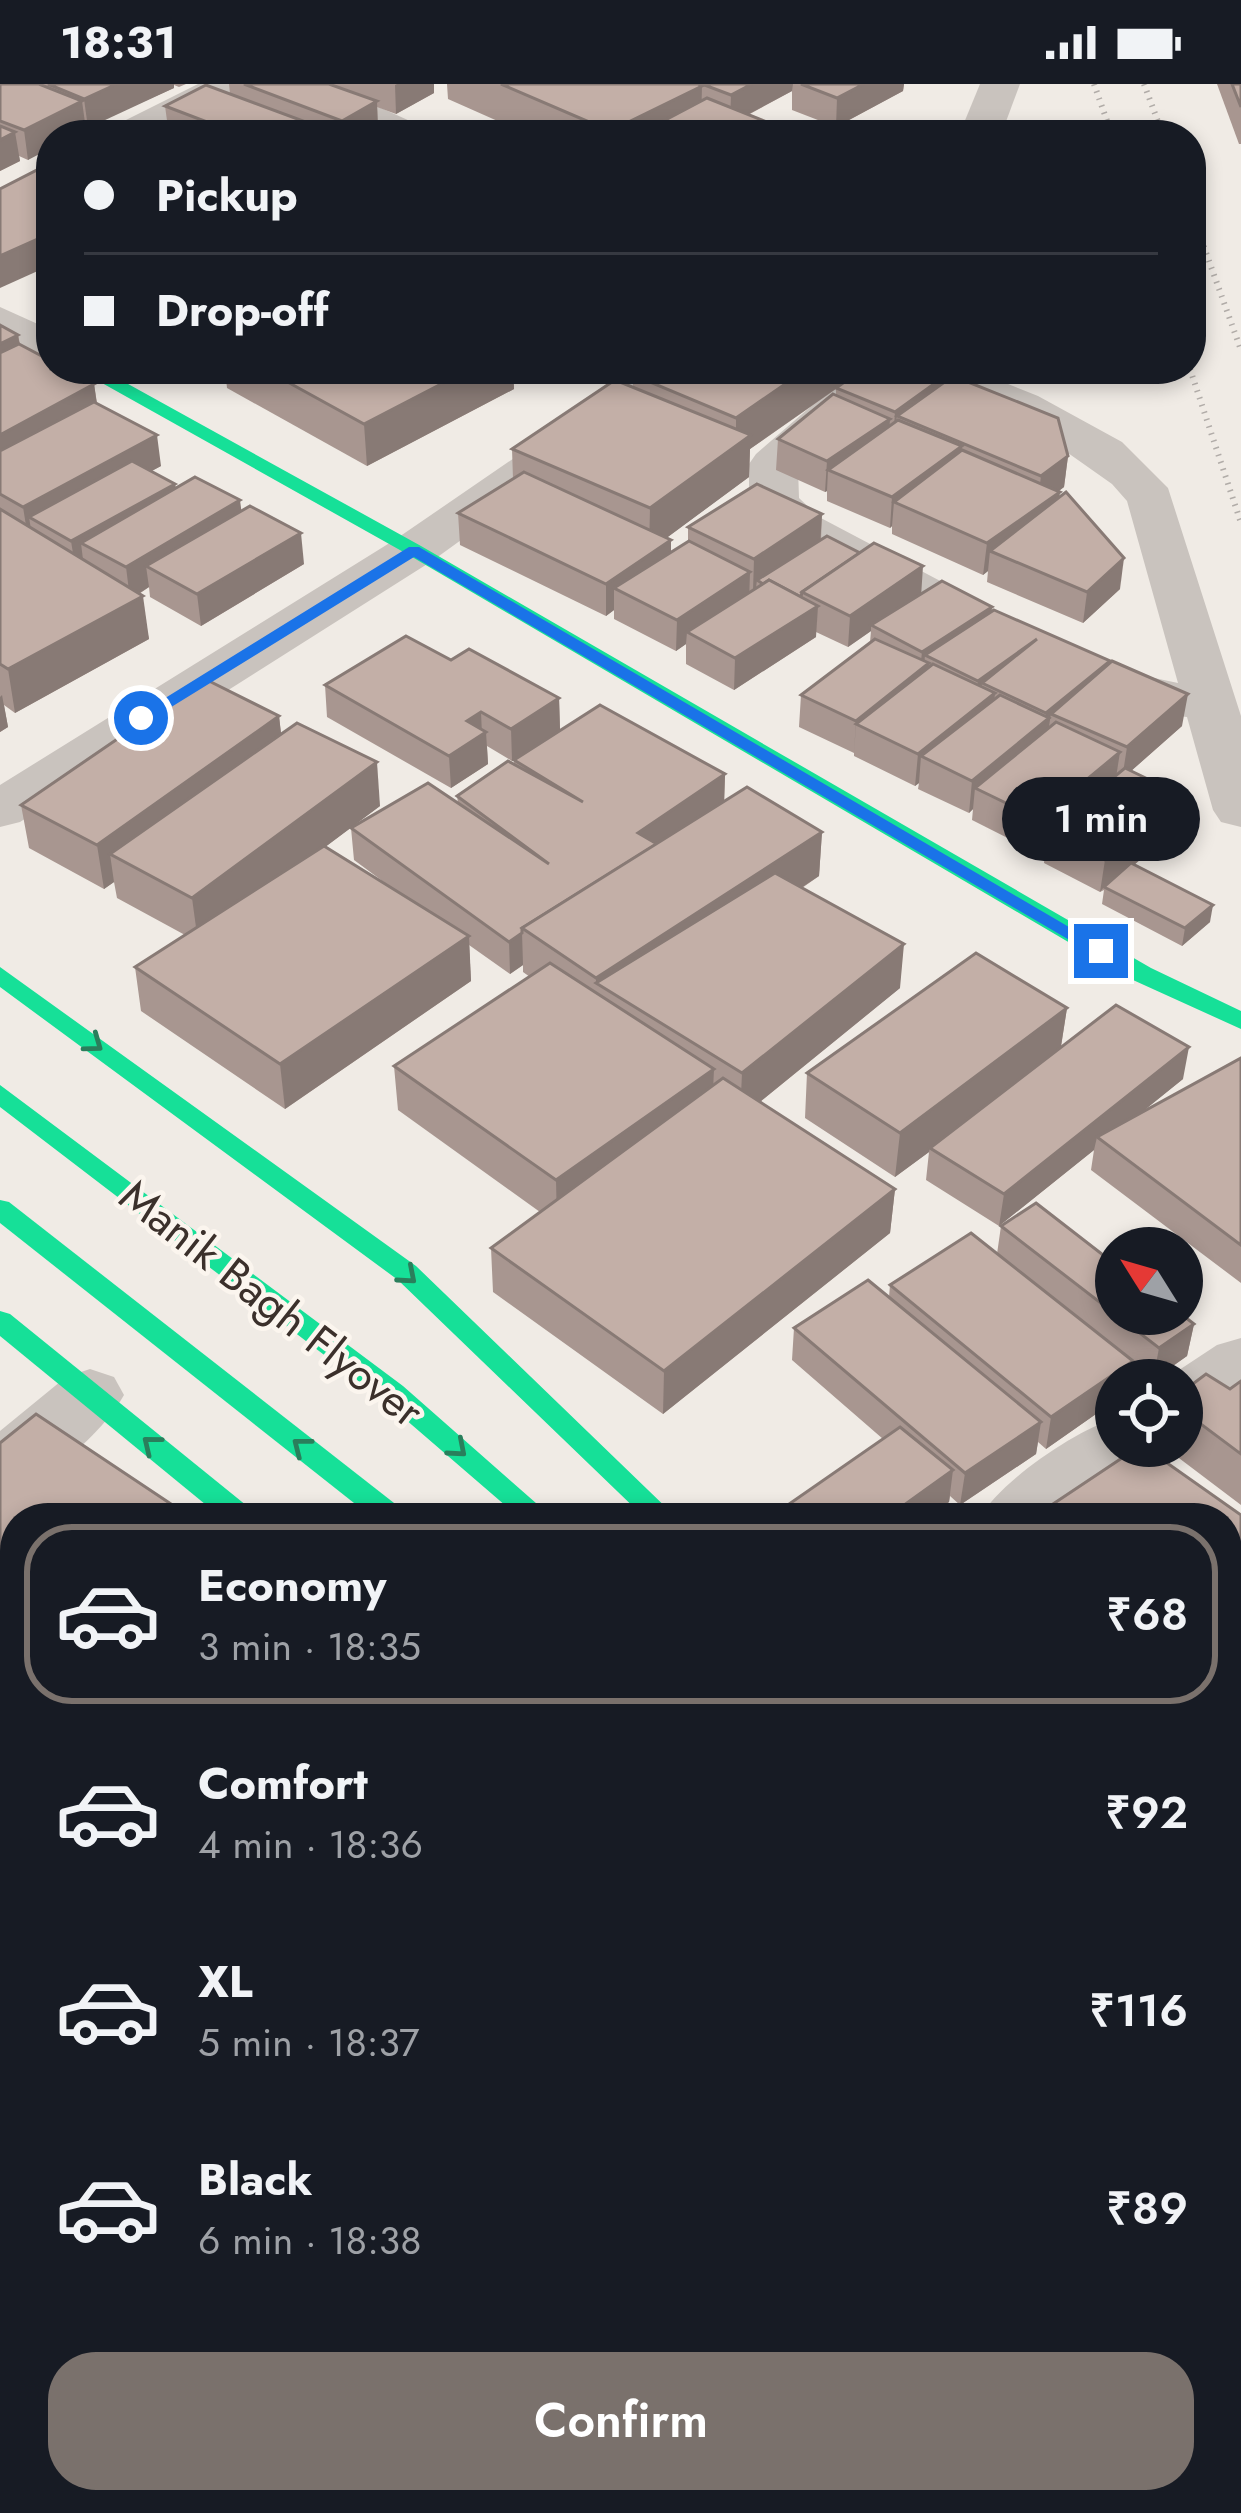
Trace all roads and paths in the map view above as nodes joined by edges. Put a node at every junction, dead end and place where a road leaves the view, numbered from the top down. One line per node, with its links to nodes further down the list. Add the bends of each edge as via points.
1 (230, 84): 4 (street)
2 (294, 84): 5 (street)
3 (997, 85): 6 (street)
4 (159, 120)
5 (373, 120)
6 (985, 120)
7 (0, 321): 8 (street)
8 (36, 341)
9 (114, 384): 13 (street)
10 (653, 384): 13 (street)
11 (865, 384): 14 (street, via 773,464 782,514 1069,670 1145,696)
12 (968, 384): 14 (street, via 1054,418 1131,472 1151,499)
13 (414, 550): 15 (street); 18 (street, via 1142,974)
14 (1210, 703): 16 (street)
15 (0, 810)
16 (1241, 810)
17 (0, 975): 30 (street, one-way to 30, via 406,1273)
18 (1241, 1021)
19 (0, 1094): 29 (street, Manik Bagh Flyover, one-way to 29, via 393,1393)
20 (0, 1210): 28 (street, Manik Bagh Flyover, one-way to 20)
21 (0, 1321): 24 (street)
22 (1241, 1363): 23 (street)
23 (1203, 1388)
24 (90, 1394): 26 (street); 27 (street, one-way to 24)
25 (1095, 1459): 31 (street)
26 (0, 1470)
27 (224, 1503)
28 (374, 1503)
29 (521, 1503)
30 (647, 1503)
31 (1035, 1503)

